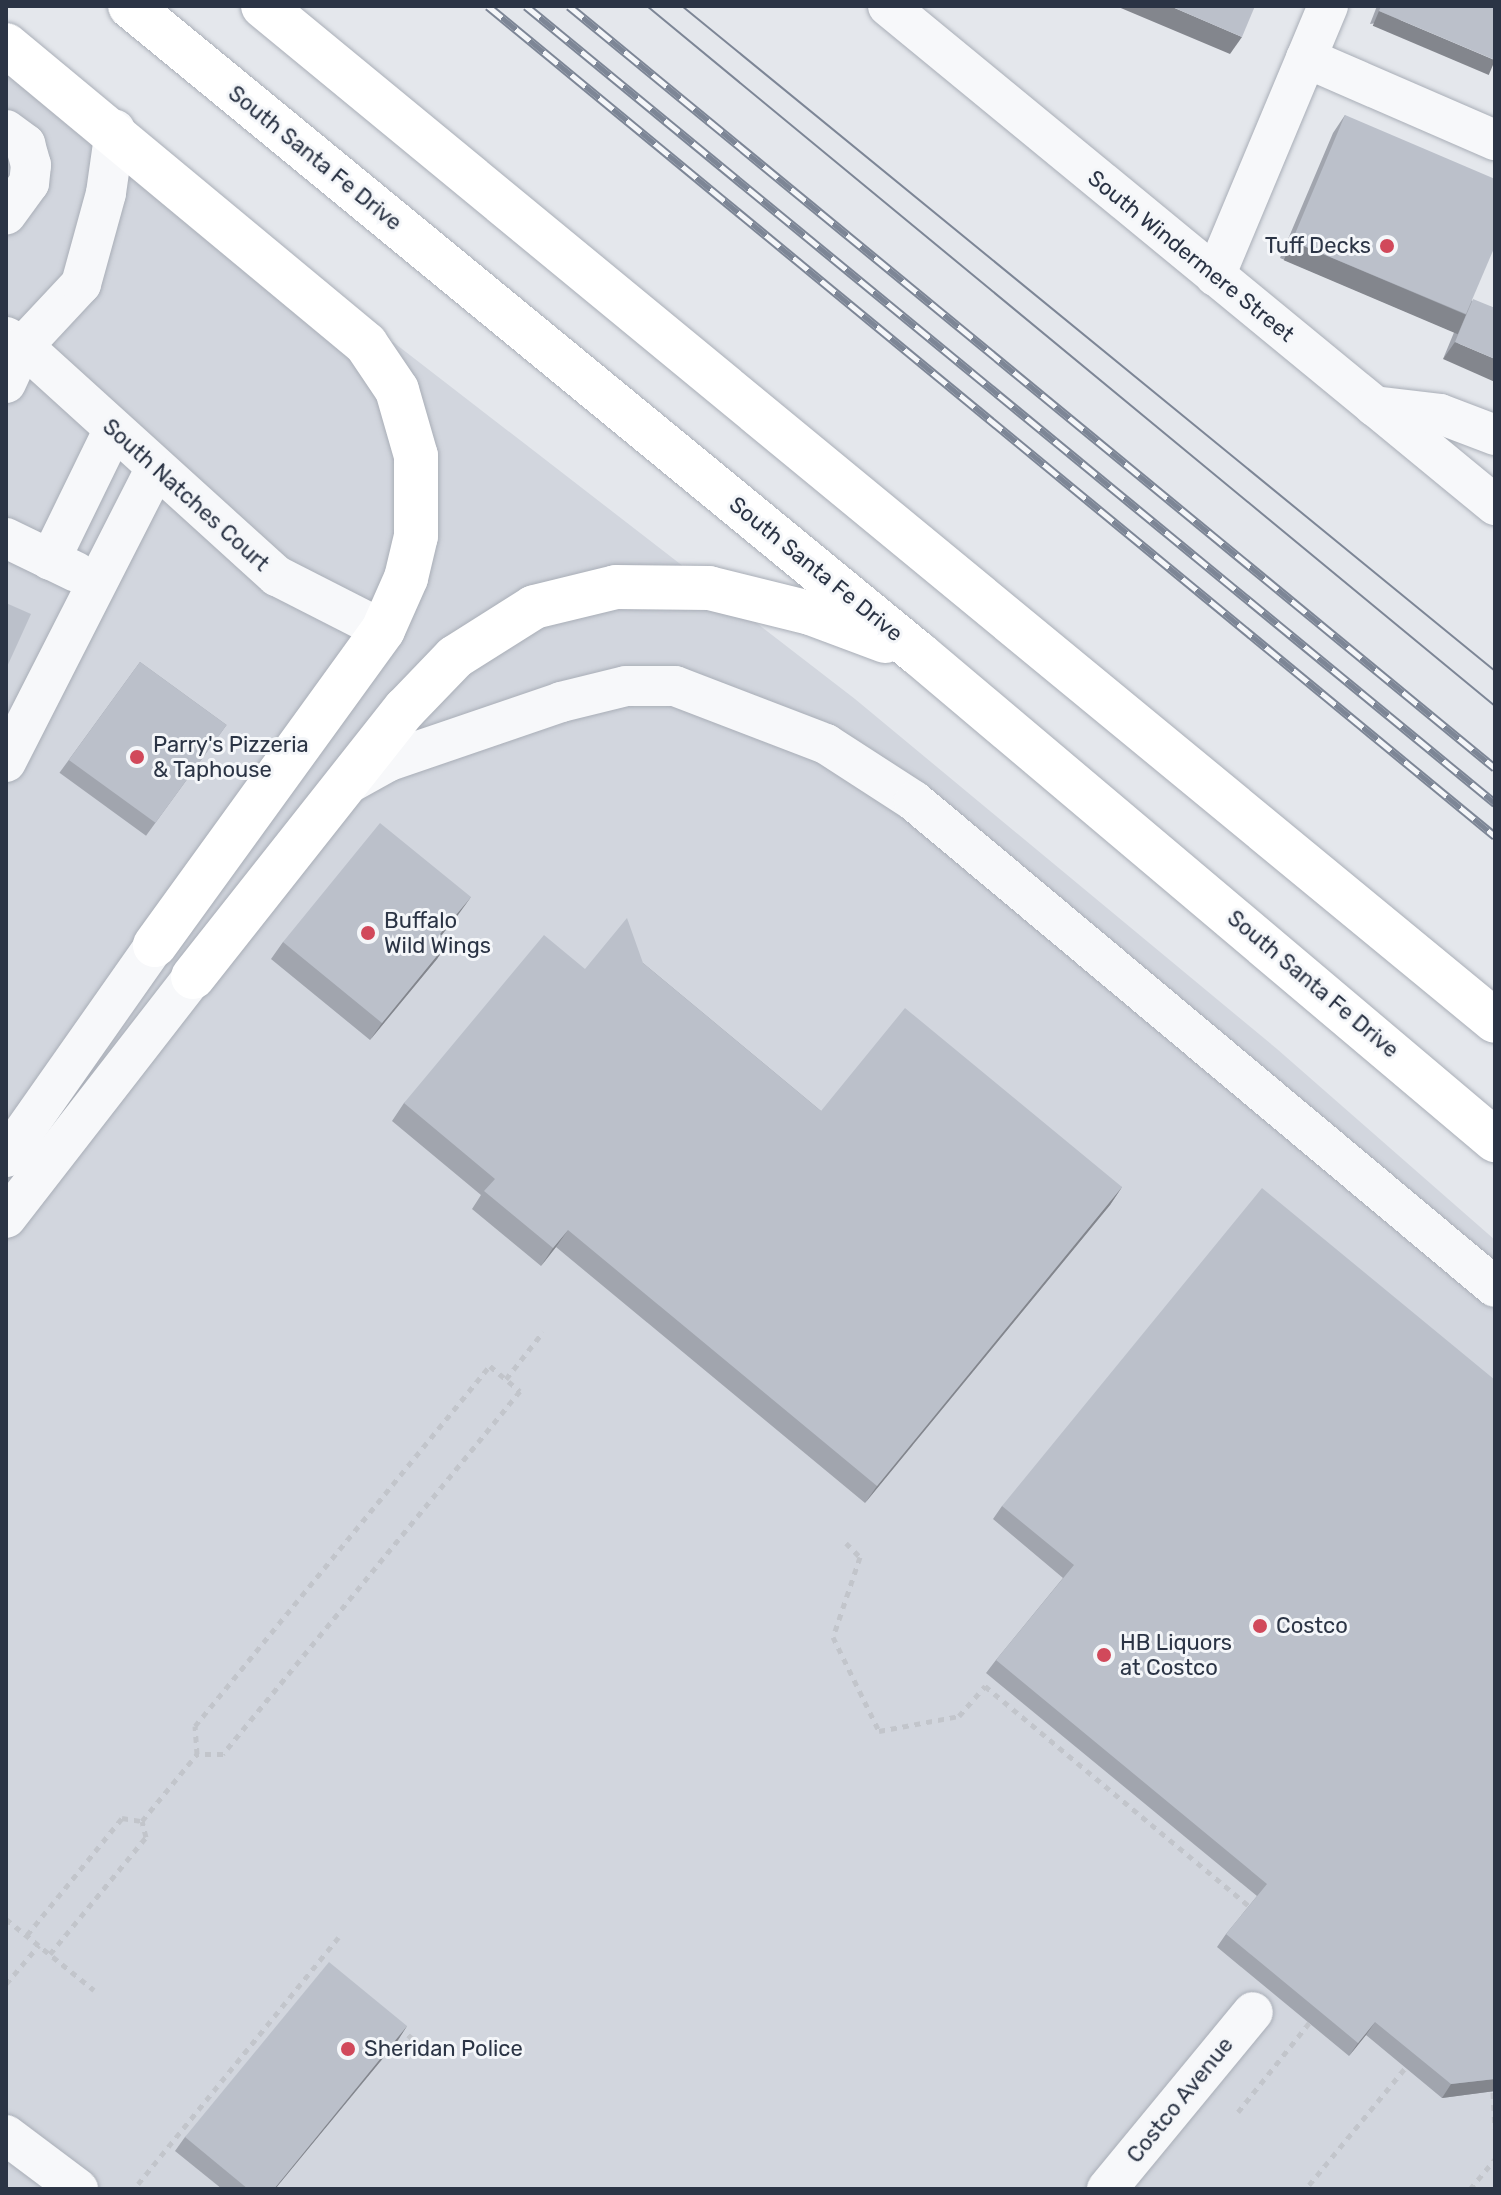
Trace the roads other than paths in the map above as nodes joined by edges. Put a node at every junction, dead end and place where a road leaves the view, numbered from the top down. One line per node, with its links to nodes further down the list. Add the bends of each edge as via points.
1 (130, 6): 23 (highway, South Santa Fe Drive)
2 (263, 6): 28 (highway)
3 (888, 6): 11 (street, South Windermere Street)
4 (1328, 6): 6 (street)
5 (6, 45): 8 (highway)
6 (1306, 58): 9 (street); 11 (street)
7 (6, 130): 10 (street, via 25,144 31,165 29,183)
8 (115, 130): 12 (street, via 106,193 81,284); 22 (highway, via 340,319 382,364 397,390 408,419 419,497 406,578)
9 (1495, 140)
10 (6, 215)
11 (1215, 276): 14 (street, South Windermere Street)
12 (15, 342): 13 (street); 15 (street, South Natches Court)
13 (6, 383)
14 (1374, 406): 16 (street, via 1440,414); 18 (street, South Windermere Street)
15 (113, 431): 17 (street, South Natches Court); 20 (street)
16 (1495, 435)
17 (155, 469): 21 (street); 22 (street, South Natches Court, via 277,576)
18 (1495, 505)
19 (6, 538): 20 (street)
20 (50, 560): 21 (street)
21 (97, 582): 24 (street)
22 (383, 630): 26 (highway)
23 (919, 654): 25 (highway, via 810,613 709,588 660,584 577,594 534,607 455,657); 29 (highway, South Santa Fe Drive)
24 (6, 762)
25 (340, 788): 27 (highway); 32 (street, via 389,761 605,689 675,686 826,744 887,780)
26 (155, 945): 30 (street)
27 (193, 977): 31 (street)
28 (1495, 1021)
29 (1495, 1140)
30 (6, 1157)
31 (6, 1218)
32 (1495, 1287)
33 (1253, 2012): 36 (street, Costco Avenue)
34 (6, 2135): 35 (street)
35 (78, 2189)
36 (1107, 2189)

